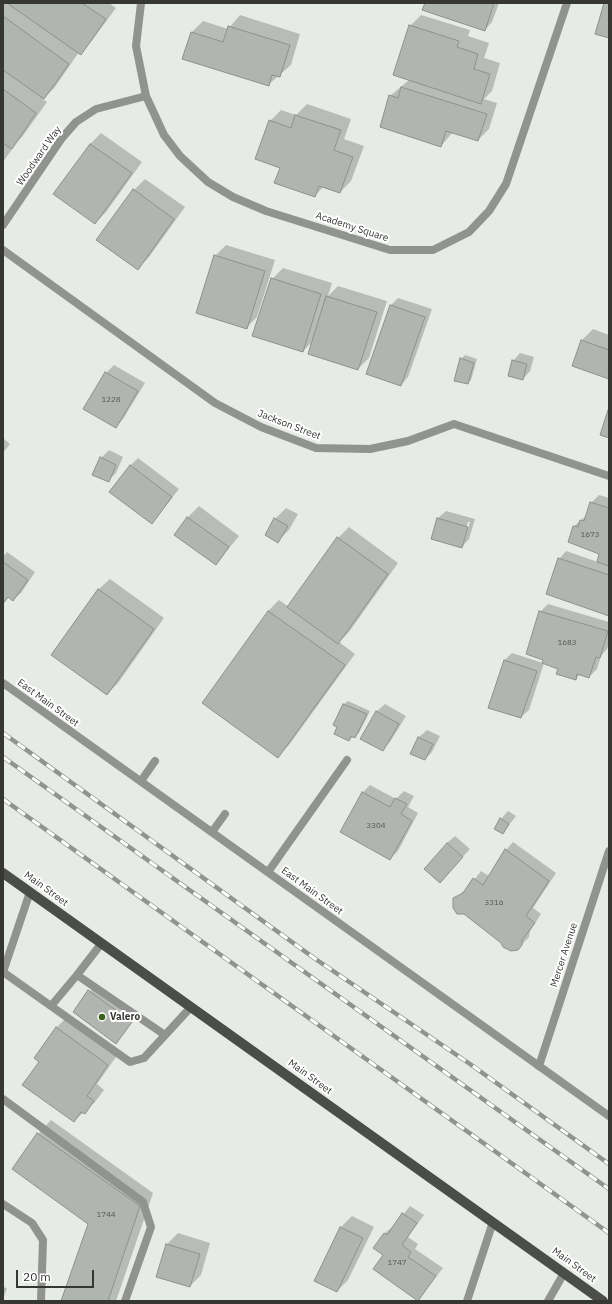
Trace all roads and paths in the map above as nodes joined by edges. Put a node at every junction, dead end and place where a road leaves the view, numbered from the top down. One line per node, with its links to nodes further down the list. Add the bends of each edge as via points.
1 (141, 3): 3 (street, Academy Square, via 136,46)
2 (568, 3): 3 (street, Academy Square, via 506,184 489,211 469,232 433,250 390,250 266,211 233,197 208,182 180,156 164,135)
3 (146, 96): 4 (street, Woodward Way, via 96,109 76,122 62,138)
4 (3, 225)
5 (3, 250): 6 (street, Jackson Street, via 215,403 261,427 316,448 370,449 408,441 454,424)
6 (609, 476)
7 (3, 683): 10 (street, East Main Street)
8 (347, 760): 14 (street)
9 (155, 761): 10 (street)
10 (141, 781): 12 (street, East Main Street)
11 (225, 814): 12 (street)
12 (212, 832): 14 (street, East Main Street)
13 (609, 851): 23 (street, Mercer Avenue)
14 (268, 872): 23 (street, East Main Street)
15 (3, 873): 16 (main road, Main Street)
16 (30, 892): 17 (main road, Main Street); 18 (street)
17 (101, 944): 19 (street); 21 (main road, Main Street)
18 (3, 972): 20 (street)
19 (77, 975): 20 (street); 22 (street)
20 (51, 1006): 22 (street, via 130,1062 144,1058)
21 (191, 1007): 22 (street); 27 (main road, Main Street)
22 (165, 1035)
23 (539, 1066): 25 (street, East Main Street)
24 (3, 1099): 30 (street, via 143,1202 151,1227)
25 (609, 1116)
26 (3, 1204): 29 (street, via 32,1222 43,1240)
27 (493, 1222): 28 (main road, Main Street); 31 (street)
28 (564, 1273): 32 (street); 33 (main road, Main Street)
29 (41, 1301)
30 (125, 1301)
31 (467, 1301)
32 (548, 1301)
33 (603, 1301)

